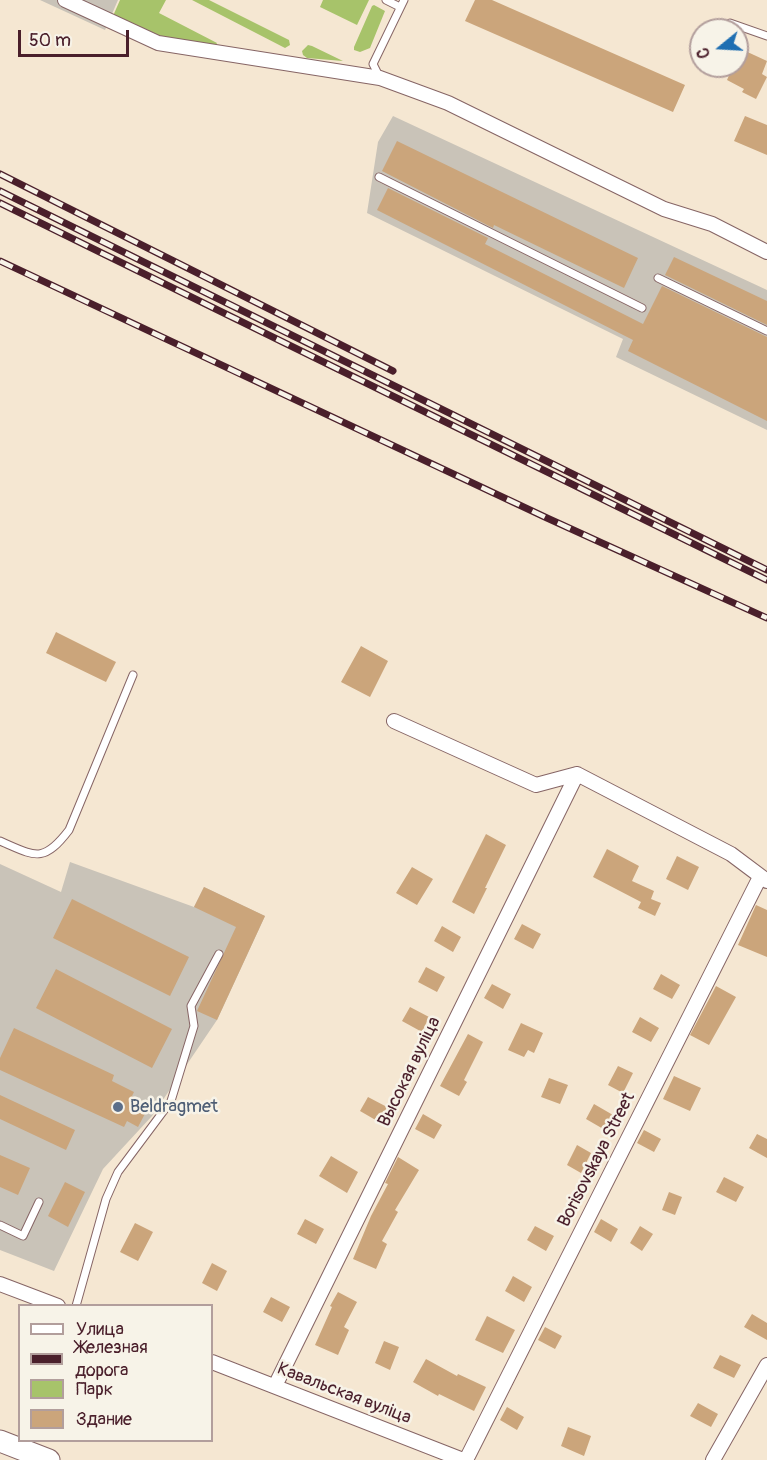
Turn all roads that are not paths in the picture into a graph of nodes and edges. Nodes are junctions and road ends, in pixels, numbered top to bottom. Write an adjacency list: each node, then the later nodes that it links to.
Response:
1 (386, 0): 3 (lane)
2 (74, 2): 6 (street)
3 (402, 4): 6 (lane)
4 (749, 30): 5 (lane)
5 (767, 36)
6 (380, 78): 8 (street)
7 (379, 177): 10 (lane)
8 (767, 252)
9 (658, 278): 11 (lane)
10 (642, 308)
11 (767, 331)
12 (133, 675): 15 (lane)
13 (394, 721): 14 (street)
14 (577, 774): 16 (street); 25 (street, Высокая вуліца)
15 (0, 841)
16 (763, 879): 28 (street, Borisovskaya Street)
17 (219, 954): 22 (lane)
18 (39, 1202): 19 (lane)
19 (0, 1225)
20 (0, 1284): 21 (street)
21 (55, 1304)
22 (76, 1304)
23 (213, 1362): 25 (street, Кавальская вуліца)
24 (767, 1365): 29 (street)
25 (275, 1386): 28 (street, Кавальская вуліца)
26 (0, 1441): 27 (main road)
27 (49, 1460)
28 (465, 1460)
29 (713, 1460)

